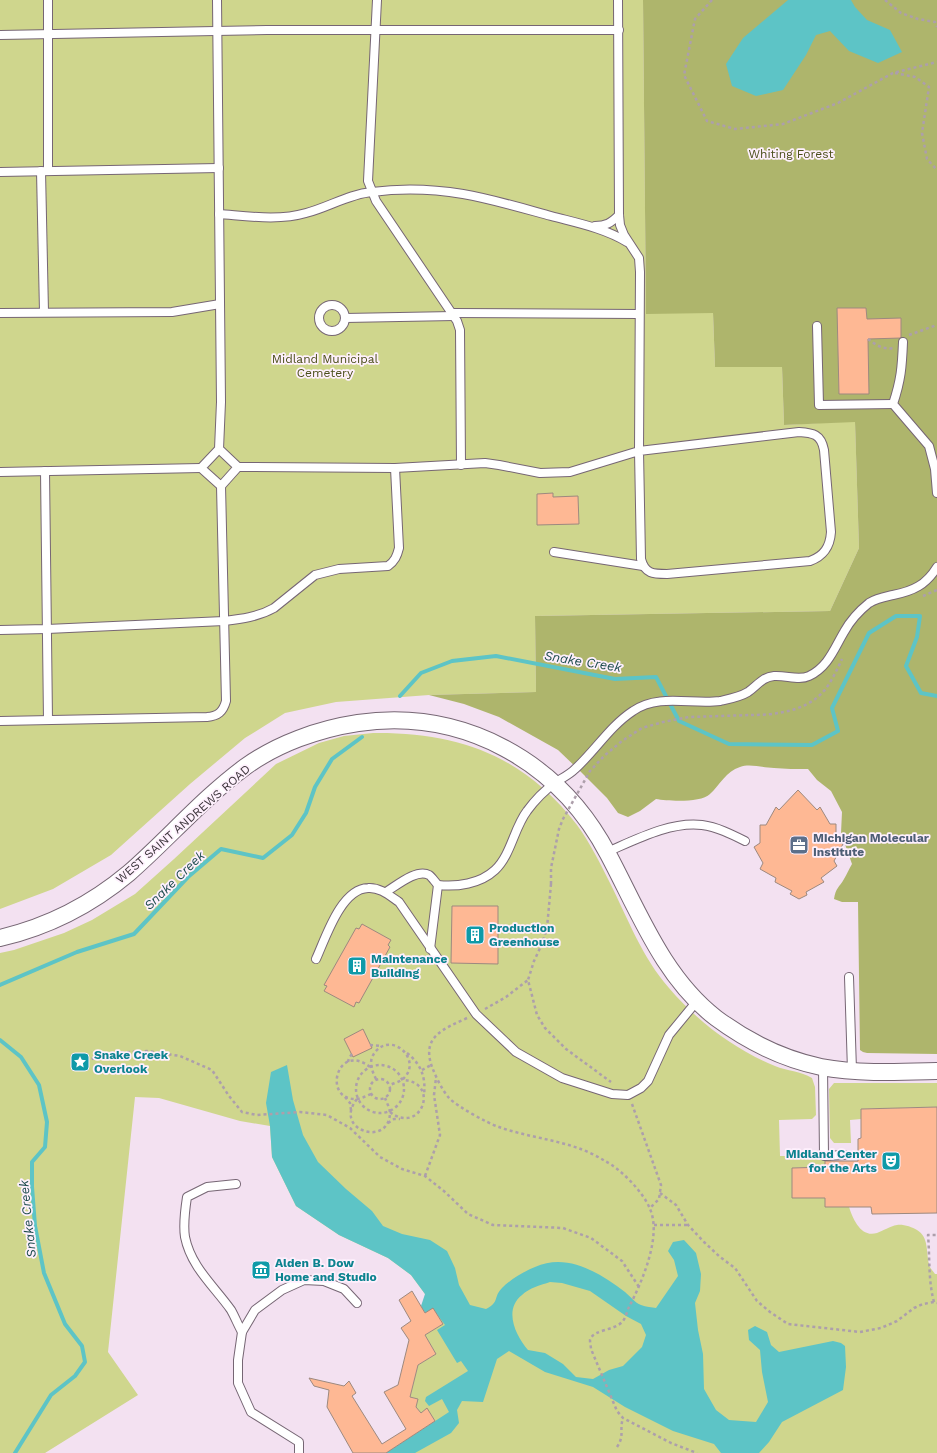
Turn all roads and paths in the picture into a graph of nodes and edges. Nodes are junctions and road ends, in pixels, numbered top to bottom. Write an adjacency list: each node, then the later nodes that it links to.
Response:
1 (48, 0): 12 (lane)
2 (217, 0): 10 (lane)
3 (377, 0): 8 (lane)
4 (618, 0): 9 (lane)
5 (712, 0): 14 (path)
6 (885, 0): 7 (path)
7 (937, 27)
8 (374, 29): 9 (lane); 10 (lane); 19 (lane)
9 (619, 30): 21 (lane)
10 (217, 31): 12 (lane); 15 (lane)
11 (0, 34): 12 (lane)
12 (48, 34): 17 (lane)
13 (937, 62): 14 (path)
14 (893, 73): 16 (path)
15 (219, 168): 17 (lane); 20 (lane)
16 (937, 170)
17 (44, 171): 18 (lane); 25 (lane)
18 (0, 172)
19 (372, 192): 20 (lane); 22 (lane); 28 (lane)
20 (219, 214): 24 (lane)
21 (619, 215): 22 (lane); 23 (lane)
22 (590, 226): 23 (lane)
23 (630, 244): 27 (lane)
24 (220, 304): 25 (lane); 33 (lane)
25 (44, 312): 26 (lane)
26 (0, 313)
27 (639, 314): 28 (lane); 34 (lane)
28 (453, 315): 29 (lane); 35 (lane)
29 (345, 318)
30 (817, 326): 32 (lane)
31 (902, 342): 32 (lane)
32 (893, 404): 42 (lane)
33 (219, 449): 36 (lane); 37 (lane)
34 (639, 451): 35 (lane); 44 (lane); 44 (lane)
35 (461, 465): 38 (lane)
36 (238, 467): 38 (lane); 41 (lane)
37 (201, 468): 39 (lane); 41 (lane)
38 (395, 468): 46 (lane)
39 (45, 471): 40 (lane); 47 (lane)
40 (0, 472)
41 (221, 486): 46 (lane)
42 (937, 493)
43 (554, 552): 44 (lane)
44 (643, 566)
45 (937, 568): 52 (lane)
46 (224, 621): 47 (lane); 50 (lane)
47 (47, 629): 48 (lane); 50 (lane)
48 (0, 630)
49 (751, 715): 61 (path, bridge)
50 (48, 720): 51 (lane)
51 (0, 721)
52 (555, 783): 54 (street, WEST SAINT ANDREWS ROAD); 55 (lane); 57 (street, WEST SAINT ANDREWS ROAD)
53 (745, 841): 54 (lane)
54 (607, 852): 62 (street, WEST SAINT ANDREWS ROAD)
55 (438, 885): 56 (lane); 58 (lane)
56 (386, 892): 58 (lane); 59 (lane)
57 (0, 938)
58 (430, 948): 63 (lane)
59 (316, 959)
60 (849, 977): 74 (lane)
61 (528, 980): 63 (path); 82 (path)
62 (697, 1001): 72 (street, WEST SAINT ANDREWS ROAD); 82 (lane)
63 (476, 1014): 70 (path); 82 (lane)
64 (370, 1045): 65 (path)
65 (382, 1047): 66 (path); 71 (path)
66 (405, 1052): 73 (path); 78 (path)
67 (352, 1054): 69 (path)
68 (80, 1062): 91 (path)
69 (348, 1062): 71 (path); 81 (path)
70 (431, 1065): 73 (path); 76 (path)
71 (371, 1067): 77 (path); 78 (path); 85 (path)
72 (823, 1067): 74 (street, WEST SAINT ANDREWS ROAD); 90 (lane)
73 (422, 1070): 83 (path)
74 (852, 1070): 75 (street, WEST SAINT ANDREWS ROAD)
75 (937, 1072)
76 (436, 1077): 91 (path); 94 (path)
77 (376, 1079): 79 (path); 80 (path)
78 (402, 1080): 79 (path); 83 (path); 87 (path)
79 (390, 1085): 84 (path)
80 (371, 1094): 84 (path); 85 (path)
81 (344, 1095): 85 (path); 86 (path)
82 (628, 1095): 93 (path)
83 (424, 1096): 88 (path)
84 (385, 1098): 87 (path)
85 (358, 1099): 86 (path); 87 (path)
86 (351, 1110): 89 (path)
87 (390, 1112): 88 (path); 89 (path)
88 (402, 1118): 89 (path)
89 (387, 1123)
90 (844, 1155)
91 (425, 1176): 98 (path)
92 (236, 1184): 101 (lane)
93 (660, 1193): 94 (path); 96 (path)
94 (650, 1208): 95 (path)
95 (654, 1225): 96 (path); 98 (path)
96 (688, 1225): 99 (path)
97 (937, 1235): 99 (path)
98 (639, 1287): 102 (path)
99 (936, 1302)
100 (357, 1303): 101 (lane)
101 (242, 1332): 104 (lane)
102 (623, 1418): 103 (path); 105 (path)
103 (617, 1447)
104 (299, 1453)
105 (697, 1453)

